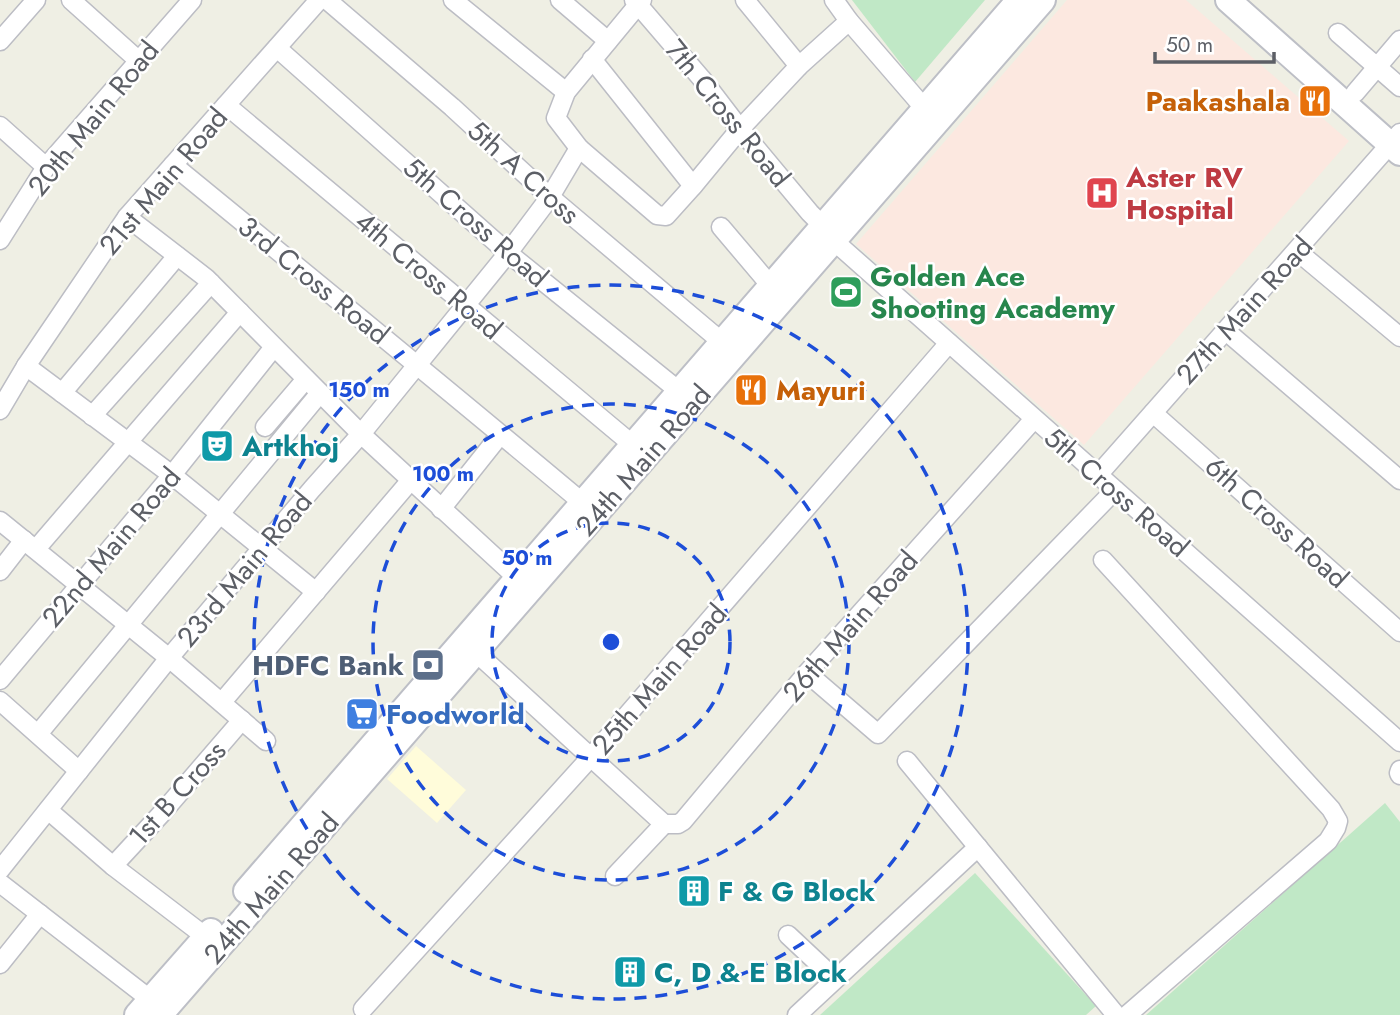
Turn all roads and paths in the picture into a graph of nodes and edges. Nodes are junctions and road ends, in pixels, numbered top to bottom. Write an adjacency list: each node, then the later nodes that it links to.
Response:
1 (36, 0): 18 (street)
2 (71, 0): 22 (street)
3 (192, 0): 22 (street, 20th Main Road)
4 (319, 0): 20 (street, 21st Main Road)
5 (327, 0): 37 (street, 5th A Cross)
6 (453, 0): 26 (street)
7 (560, 0): 19 (street)
8 (745, 0): 23 (street)
9 (834, 0): 15 (street)
10 (1019, 0): 29 (main road, 24th Main Road)
11 (1043, 0): 40 (main road, 24th Main Road)
12 (1228, 0): 32 (main road)
13 (638, 1): 19 (street); 31 (street, 7th Cross Road)
14 (1255, 1): 27 (main road)
15 (849, 21): 23 (street); 29 (street)
16 (1338, 33): 24 (street)
17 (1400, 40): 24 (street)
18 (0, 41)
19 (608, 41): 21 (street)
20 (277, 48): 28 (street, 21st Main Road); 43 (street, 5th Cross Road)
21 (592, 59): 26 (street); 36 (street)
22 (139, 61): 35 (street, 20th Main Road)
23 (799, 66): 31 (street)
24 (1378, 67): 25 (street); 27 (street)
25 (1400, 87)
26 (566, 92): 33 (street)
27 (1355, 93): 32 (main road)
28 (226, 106): 34 (street, 21st Main Road); 47 (street, 4th Cross Road)
29 (925, 109): 40 (main road, 24th Main Road)
30 (0, 126): 35 (street)
31 (740, 129): 36 (street); 40 (street, 7th Cross Road)
32 (1398, 141): 42 (street, 27th Main Road)
33 (579, 148): 36 (street); 37 (street, 23rd Main Road)
34 (173, 165): 38 (street, 21st Main Road); 54 (street, 3rd Cross Road)
35 (46, 167): 41 (street, 20th Main Road)
36 (693, 187)
37 (550, 197): 43 (street, 23rd Main Road); 51 (street, 5th A Cross)
38 (127, 217): 44 (street); 55 (street, 21st Main Road)
39 (721, 227): 46 (street)
40 (828, 234): 46 (main road, 24th Main Road); 52 (street, 5th Cross Road); 82 (main road, 24th Main Road)
41 (0, 240)
42 (1297, 251): 49 (street, 27th Main Road); 50 (street)
43 (508, 253): 47 (street, 23rd Main Road); 57 (street, 5th Cross Road)
44 (177, 256): 45 (street); 58 (street)
45 (211, 283): 48 (street); 62 (street)
46 (771, 286): 51 (main road, 24th Main Road)
47 (466, 306): 54 (street, 23rd Main Road); 68 (street, 4th Cross Road)
48 (240, 312): 53 (street); 67 (street)
49 (1226, 331): 61 (street, 27th Main Road); 72 (street)
50 (1400, 337)
51 (722, 342): 57 (main road, 24th Main Road)
52 (949, 343): 63 (street, 5th Cross Road); 97 (street, 25th Main Road)
53 (274, 347): 56 (street); 69 (street, 22nd Main Road)
54 (418, 364): 65 (street, 23rd Main Road); 66 (street, 3rd Cross Road)
55 (26, 366): 58 (street); 60 (street, 21st Main Road)
56 (306, 379): 59 (street); 64 (street)
57 (679, 391): 68 (main road, 24th Main Road)
58 (62, 393): 62 (street)
59 (320, 393): 65 (street); 76 (street)
60 (0, 410)
61 (1153, 413): 70 (street, 27th Main Road); 86 (street, 6th Cross Road)
62 (93, 416): 67 (street)
63 (1034, 419): 70 (street, 5th Cross Road); 89 (street, 26th Main Road)
64 (265, 427)
65 (361, 434): 71 (street); 79 (street, 23rd Main Road)
66 (500, 435): 74 (street, 3rd Cross Road); 75 (street)
67 (128, 442): 69 (street); 78 (street)
68 (633, 445): 74 (main road, 24th Main Road)
69 (172, 475): 76 (street); 83 (street, 22nd Main Road)
70 (1098, 475): 73 (street, 5th Cross Road)
71 (411, 480): 75 (street); 84 (street)
72 (1400, 480)
73 (1115, 490): 89 (street); 96 (street, 5th Cross Road)
74 (583, 503): 82 (main road, 24th Main Road)
75 (441, 509): 82 (street)
76 (221, 513): 79 (street); 85 (street)
77 (0, 521): 78 (street)
78 (30, 544): 81 (street); 83 (street)
79 (263, 547): 84 (street); 88 (street, 23rd Main Road)
80 (1103, 560): 118 (street)
81 (0, 571)
82 (524, 584): 87 (main road, 24th Main Road)
83 (79, 586): 85 (street); 90 (street, 22nd Main Road)
84 (317, 592): 92 (street)
85 (129, 625): 88 (street); 94 (street)
86 (1400, 632)
87 (470, 646): 97 (street); 111 (main road, 24th Main Road); 115 (main road, 24th Main Road)
88 (169, 658): 92 (street); 100 (street, 23rd Main Road)
89 (807, 673): 103 (street, 26th Main Road)
90 (0, 680)
91 (0, 701): 94 (street)
92 (222, 702): 93 (street)
93 (242, 720): 95 (street); 105 (street, 1st B Cross)
94 (38, 734): 100 (street)
95 (266, 741)
96 (1400, 742)
97 (590, 758): 103 (street); 114 (street, 25th Main Road)
98 (907, 761): 104 (street)
99 (1400, 769): 101 (street)
100 (79, 771): 102 (street, 23rd Main Road)
101 (1400, 775)
102 (48, 810): 105 (street); 106 (street, 23rd Main Road)
103 (664, 824): 107 (street, 26th Main Road)
104 (978, 847): 113 (street); 117 (street)
105 (113, 866): 111 (street)
106 (0, 870)
107 (615, 876)
108 (0, 883): 109 (street)
109 (40, 914): 112 (street); 115 (street)
110 (788, 935): 113 (street)
111 (206, 937): 115 (main road, 24th Main Road)
112 (0, 964)
113 (835, 979): 116 (street)
114 (363, 1009)
115 (159, 1010)
116 (797, 1015)
117 (1116, 1015)
118 (1128, 1015)

